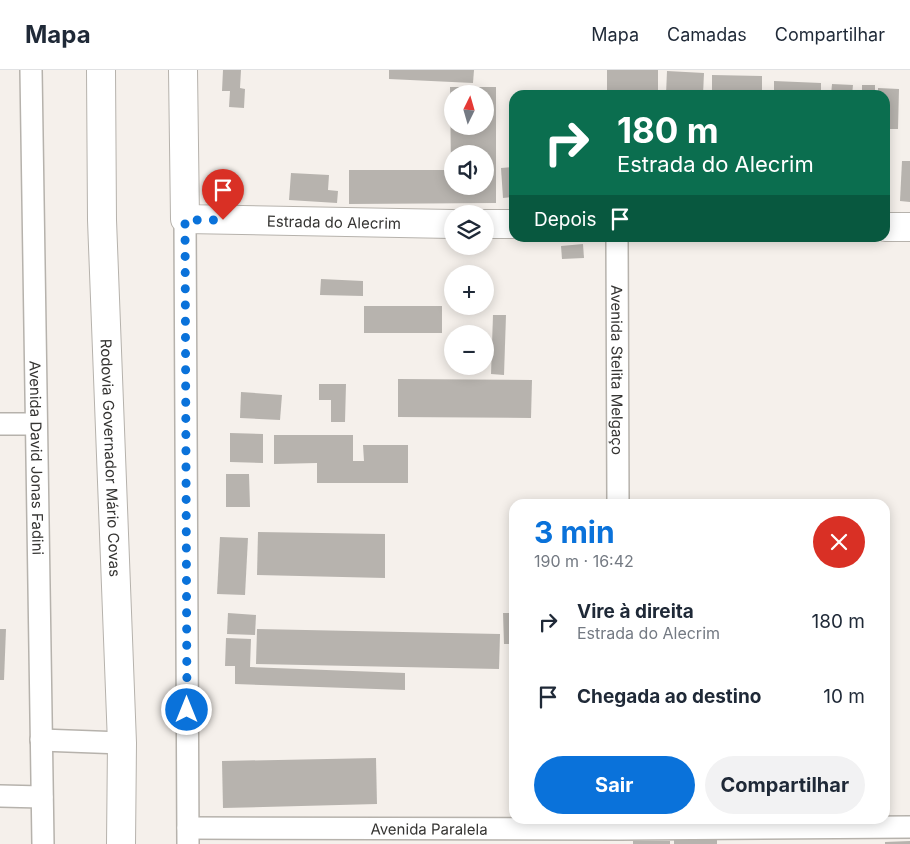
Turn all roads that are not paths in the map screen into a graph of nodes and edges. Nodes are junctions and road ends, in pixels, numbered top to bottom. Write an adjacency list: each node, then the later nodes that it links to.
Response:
1 (31, 70): 12 (street, Avenida David Jonas Fadini)
2 (101, 70): 15 (main road, Rodovia Governador Mário Covas)
3 (183, 70): 4 (main road)
4 (185, 220): 5 (main road, Estrada do Alecrim); 20 (street)
5 (444, 224)
6 (494, 224): 7 (main road)
7 (509, 224)
8 (890, 227): 9 (main road)
9 (910, 227)
10 (617, 242): 13 (street, Avenida Stelita Melgaço)
11 (0, 424): 12 (street)
12 (36, 424): 14 (street, Avenida David Jonas Fadini)
13 (618, 499)
14 (41, 740): 15 (street); 17 (street, Avenida David Jonas Fadini)
15 (122, 743): 22 (main road, Rodovia Governador Mário Covas)
16 (0, 796): 17 (street)
17 (42, 798): 21 (street, Avenida David Jonas Fadini)
18 (910, 827): 19 (street, Avenida Paralela)
19 (619, 831): 20 (street, Avenida Paralela)
20 (188, 836)
21 (43, 844)
22 (121, 844)

